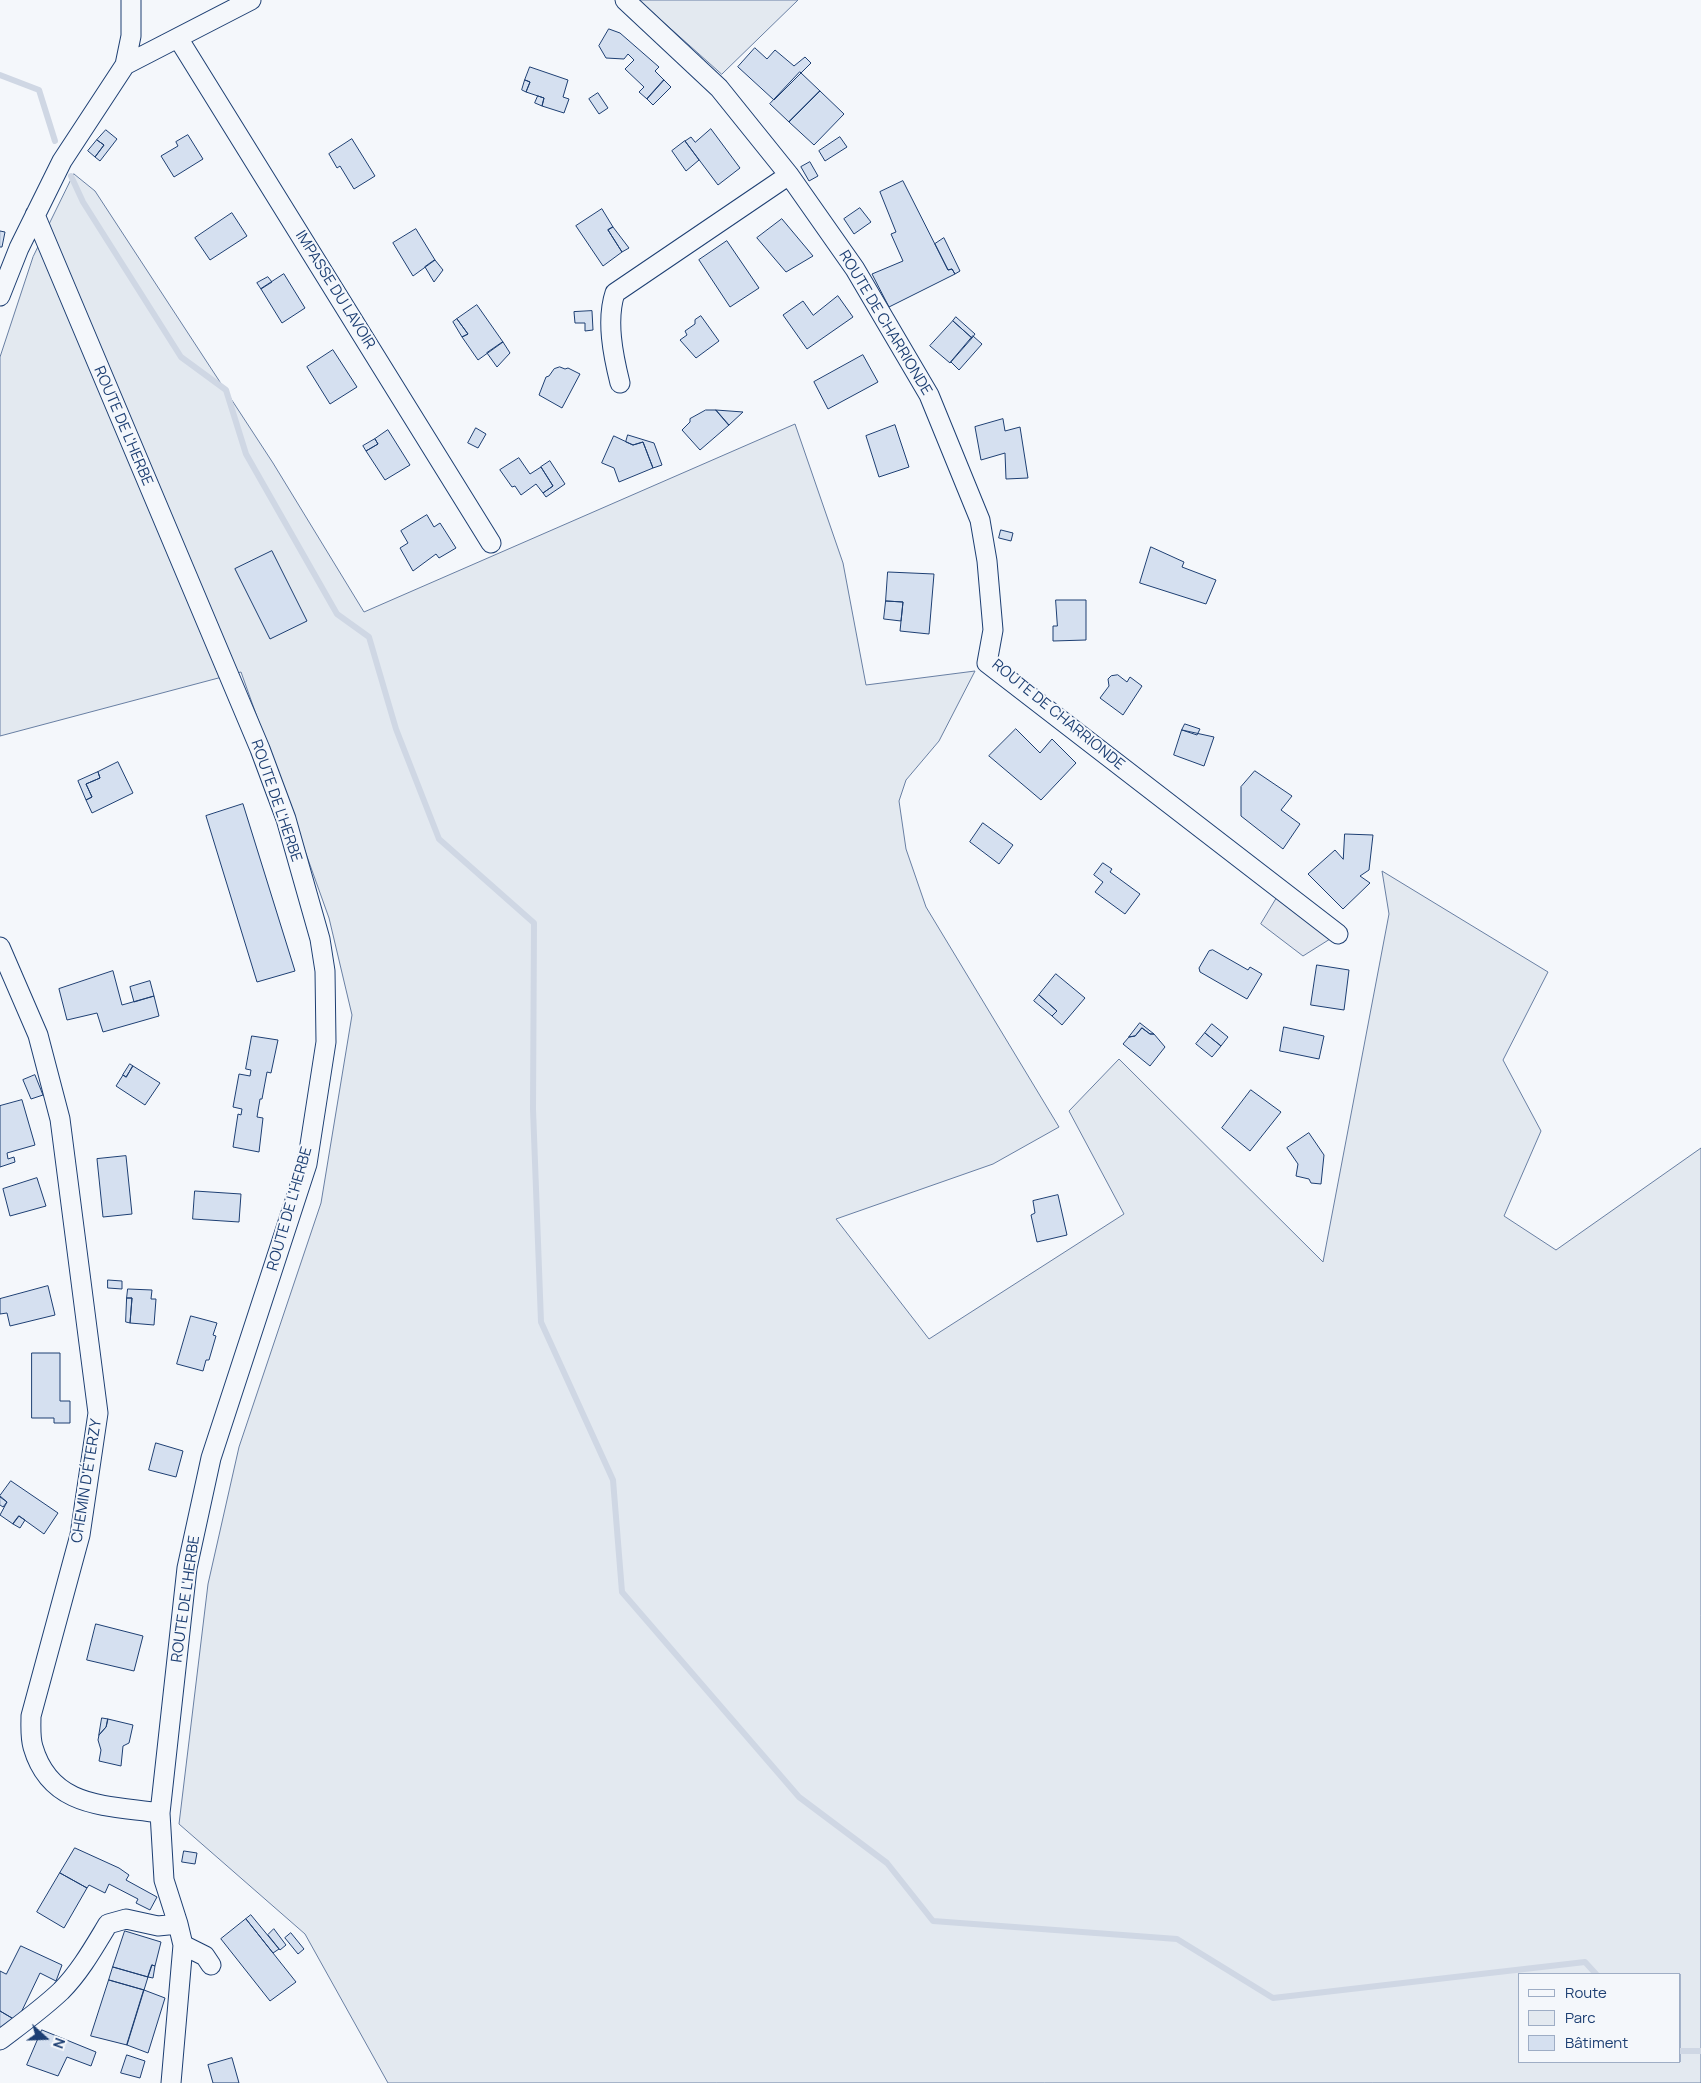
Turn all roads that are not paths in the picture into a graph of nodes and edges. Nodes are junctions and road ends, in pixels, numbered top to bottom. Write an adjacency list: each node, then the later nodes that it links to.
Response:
1 (131, 0): 5 (street)
2 (251, 0): 4 (street)
3 (625, 0): 6 (street, ROUTE DE CHARRIONDE)
4 (178, 38): 5 (street); 10 (street, IMPASSE DU LAVOIR)
5 (125, 65): 7 (street)
6 (789, 176): 9 (street); 11 (street, ROUTE DE CHARRIONDE)
7 (35, 215): 8 (street); 13 (street, ROUTE DE L'HERBE)
8 (0, 296)
9 (620, 383)
10 (491, 543)
11 (1338, 934)
12 (0, 947): 13 (street, CHEMIN D'ÉTERZY)
13 (160, 1814): 14 (street, ROUTE DE L'HERBE)
14 (178, 1924): 15 (street, ROUTE DE L'HERBE); 17 (street)
15 (183, 1945): 16 (street); 18 (street, ROUTE DE L'HERBE)
16 (211, 1965)
17 (0, 2040)
18 (171, 2083)

